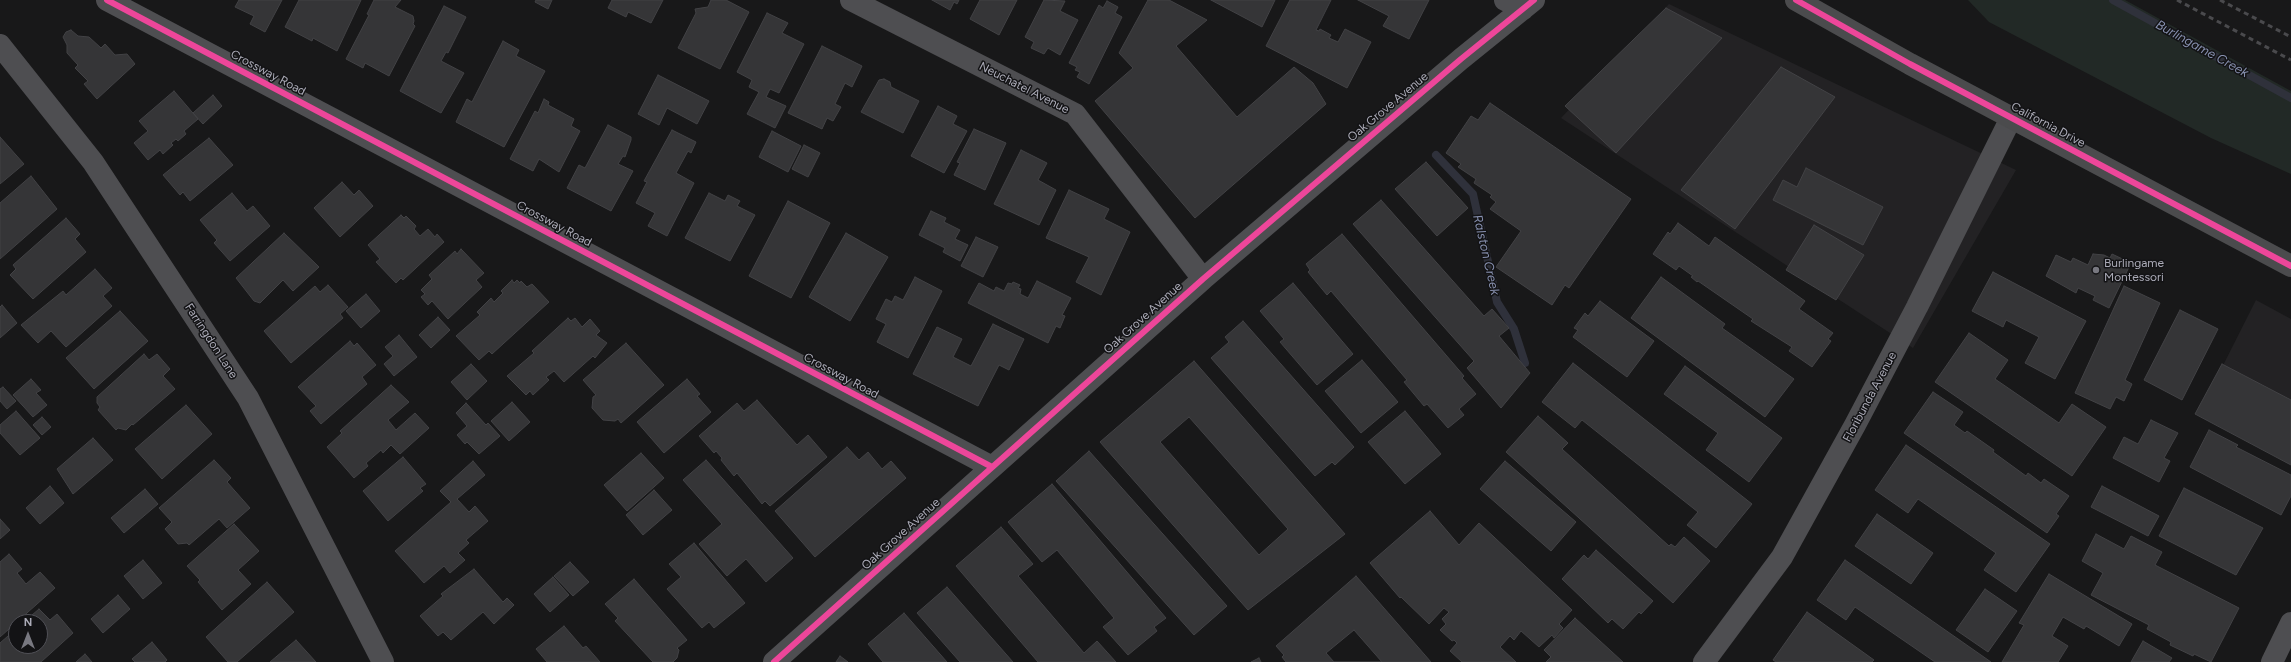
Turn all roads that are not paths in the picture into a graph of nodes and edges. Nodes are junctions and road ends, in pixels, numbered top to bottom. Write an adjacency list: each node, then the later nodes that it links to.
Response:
1 (107, 0): 9 (street, Crossway Road)
2 (851, 0): 8 (street, Neuchatel Avenue)
3 (1796, 0): 6 (main road, California Drive)
4 (1521, 3): 8 (street, Oak Grove Avenue)
5 (0, 45): 11 (street, Farringdon Lane)
6 (2011, 118): 7 (main road, California Drive); 13 (street, Floribunda Avenue)
7 (2291, 266)
8 (1203, 279): 9 (street, Oak Grove Avenue)
9 (992, 467): 12 (street, Oak Grove Avenue)
10 (2291, 624): 14 (street)
11 (383, 662)
12 (774, 662)
13 (1704, 662)
14 (2272, 662)

